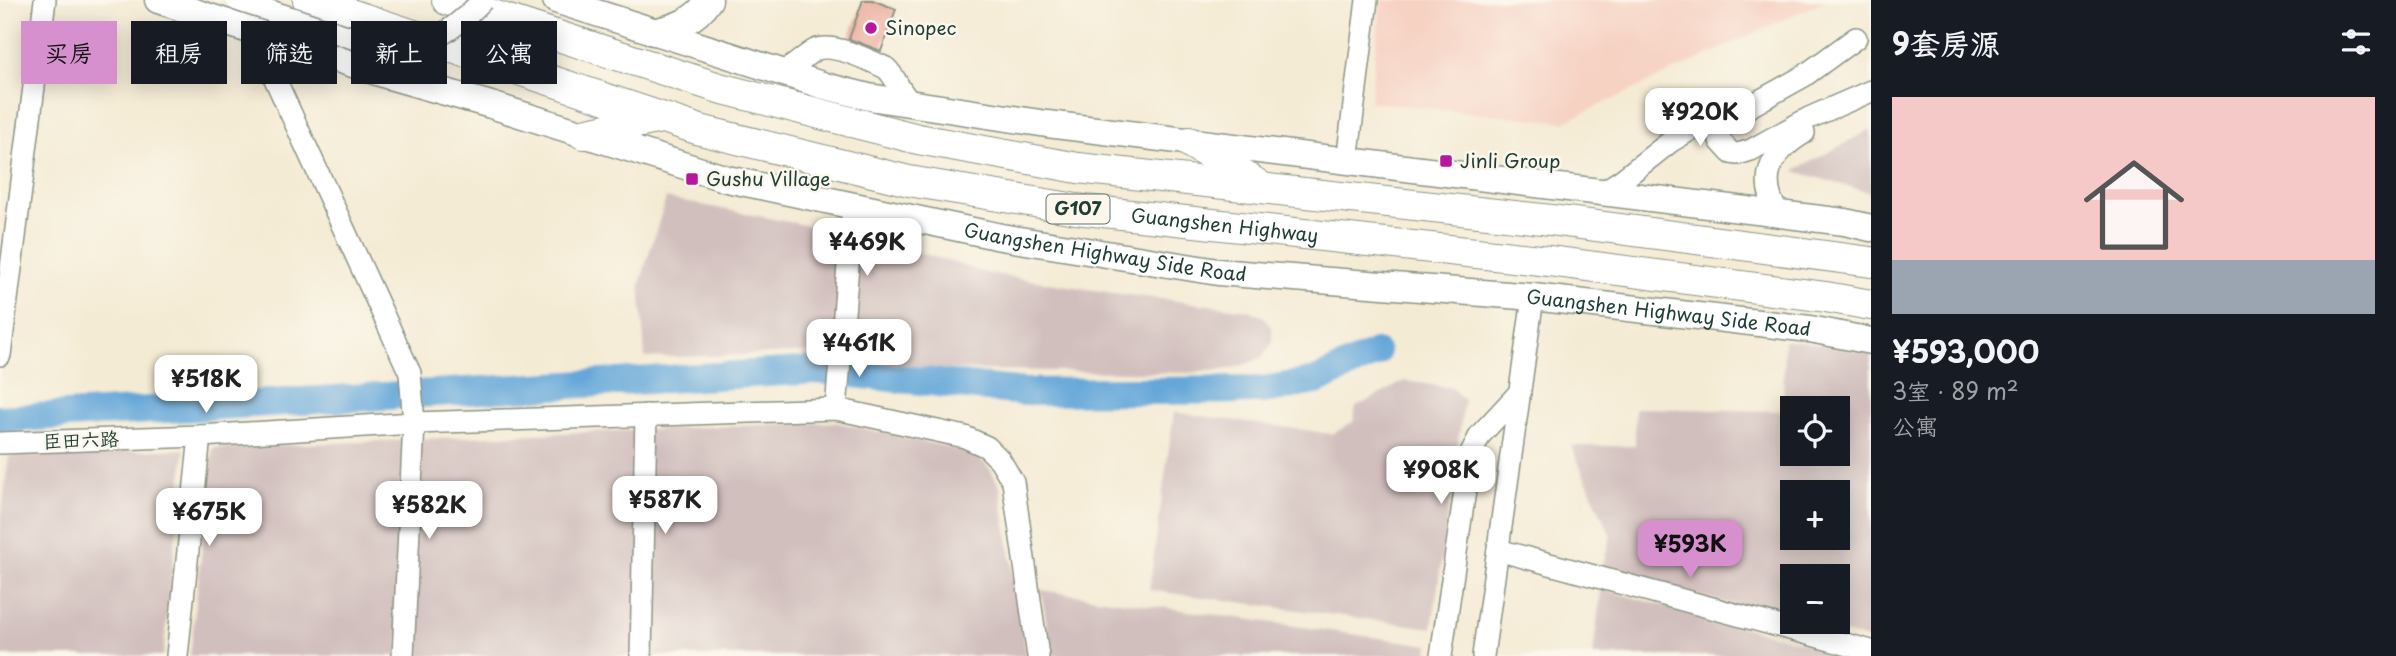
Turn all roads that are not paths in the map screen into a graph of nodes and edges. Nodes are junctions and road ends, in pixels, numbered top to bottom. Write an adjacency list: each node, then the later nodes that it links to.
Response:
1 (45, 0): 31 (street)
2 (159, 0): 10 (main road, Guangshen Highway Side Road)
3 (237, 0): 6 (street, bridge)
4 (308, 0): 18 (highway, Guangshen Highway / G107)
5 (447, 0): 22 (highway, G107)
6 (483, 0)
7 (556, 0): 11 (main road)
8 (709, 0): 11 (main road)
9 (1367, 0): 21 (street)
10 (241, 27)
11 (653, 32): 14 (main road)
12 (1864, 34): 16 (street); 23 (street)
13 (337, 59): 19 (main road, Guangshen Highway Side Road)
14 (782, 72): 17 (main road); 17 (street)
15 (277, 84): 35 (street)
16 (1871, 92): 25 (street)
17 (913, 104): 20 (main road)
18 (663, 118): 19 (highway); 29 (highway, Guangshen Highway / G107)
19 (583, 134): 24 (main road, Guangshen Highway Side Road)
20 (1189, 142): 21 (main road); 22 (highway)
21 (1347, 161): 23 (main road)
22 (1263, 188): 27 (highway, G107)
23 (1601, 193): 25 (main road)
24 (853, 206): 28 (main road, Guangshen Highway Side Road); 33 (street)
25 (1778, 214): 26 (main road)
26 (1871, 228)
27 (1871, 262)
28 (1533, 297): 30 (main road, Guangshen Highway Side Road); 32 (street)
29 (1871, 305)
30 (1871, 341)
31 (0, 355)
32 (1520, 392): 38 (street); 44 (street)
33 (836, 409): 34 (street, 臣田六路); 43 (street, 臣田六路)
34 (646, 415): 35 (street, 臣田六路); 42 (street)
35 (414, 423): 36 (street, 臣田六路); 41 (street)
36 (200, 436): 37 (street, 臣田六路); 40 (street)
37 (0, 443)
38 (1498, 550): 39 (street); 45 (street)
39 (1871, 651)
40 (177, 656)
41 (403, 656)
42 (641, 656)
43 (1038, 656)
44 (1441, 656)
45 (1483, 656)

